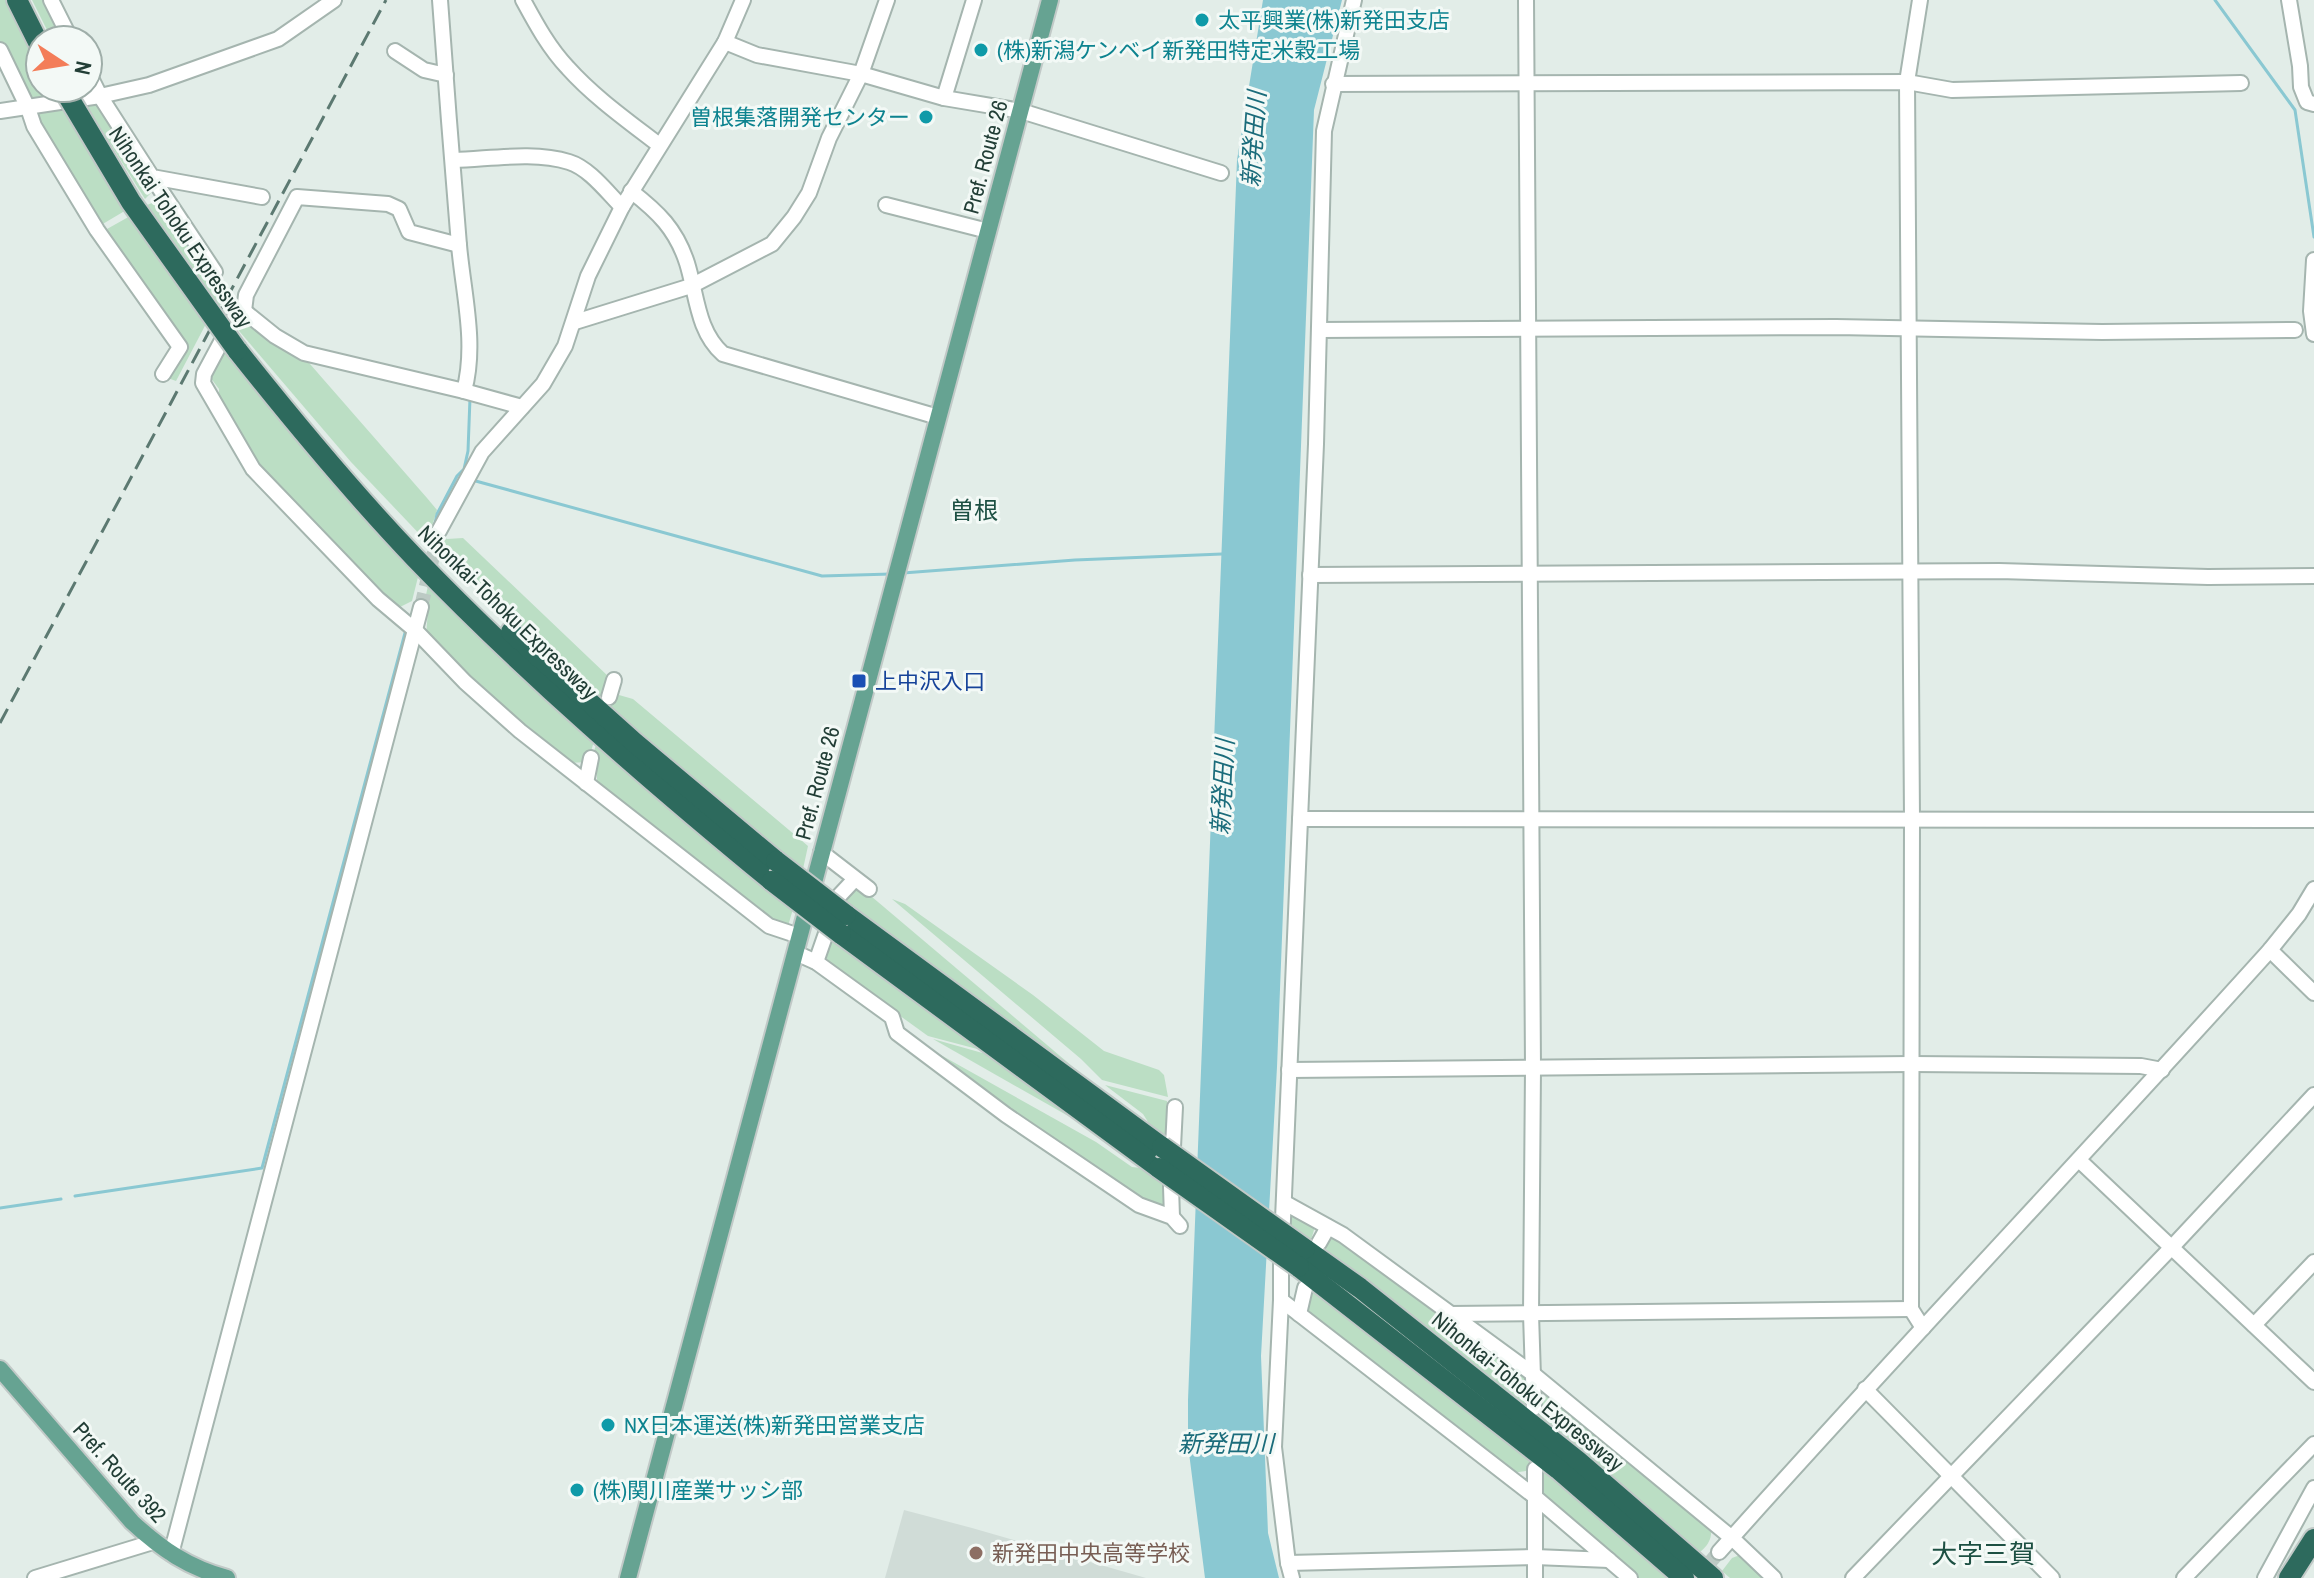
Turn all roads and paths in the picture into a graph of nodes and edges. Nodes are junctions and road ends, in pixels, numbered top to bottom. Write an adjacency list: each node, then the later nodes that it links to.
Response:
1 (17, 0): 15 (highway)
2 (27, 0): 16 (highway)
3 (51, 0): 17 (street)
4 (334, 0): 27 (street)
5 (440, 0): 22 (street)
6 (523, 0): 37 (street)
7 (743, 0): 18 (street)
8 (887, 0): 21 (street)
9 (974, 0): 28 (street)
10 (1050, 0): 36 (main road, Pref. Route 26)
11 (1354, 0): 26 (street)
12 (1526, 0): 23 (street)
13 (1920, 0): 24 (street)
14 (2289, 0): 33 (street)
15 (29, 24)
16 (39, 24)
17 (63, 24)
18 (725, 42): 21 (street); 37 (street)
19 (0, 50): 34 (street)
20 (395, 51): 22 (street)
21 (861, 74): 28 (street); 49 (street)
22 (446, 75): 38 (street)
23 (1527, 82): 24 (street); 26 (street); 53 (street)
24 (1907, 82): 25 (street); 52 (street)
25 (2241, 83)
26 (1333, 84): 54 (street)
27 (104, 95)
28 (944, 98): 36 (street)
29 (104, 102): 40 (street)
30 (52, 104): 34 (street)
31 (73, 104): 57 (highway, Nihonkai Tohoku Expressway, bridge)
32 (82, 104): 57 (highway, Nihonkai Tohoku Expressway)
33 (2314, 104)
34 (28, 108): 35 (street); 58 (street)
35 (0, 111)
36 (1021, 111): 39 (street); 45 (main road, Pref. Route 26)
37 (659, 145): 41 (street)
38 (454, 160): 44 (street); 46 (street)
39 (1221, 173)
40 (152, 177): 42 (street); 48 (street)
41 (631, 191): 44 (street); 49 (street)
42 (262, 197)
43 (886, 205): 45 (street)
44 (622, 207): 51 (street)
45 (988, 231): 61 (main road, Pref. Route 26)
46 (459, 245): 50 (street); 59 (street)
47 (2314, 260): 56 (street)
48 (215, 272)
49 (691, 286): 51 (street); 61 (street)
50 (244, 311): 59 (street); 68 (street)
51 (575, 322): 60 (street)
52 (1908, 327): 53 (street); 55 (street); 63 (street)
53 (1528, 328): 54 (street); 64 (street)
54 (1319, 330): 65 (street)
55 (2295, 330)
56 (2314, 334)
57 (240, 348): 81 (highway, Nihonkai-Tohoku Expressway, bridge)
58 (163, 374)
59 (464, 391): 60 (street)
60 (522, 407): 62 (street)
61 (938, 417): 77 (main road, Pref. Route 26)
62 (439, 531)
63 (1910, 571): 64 (street); 66 (street); 75 (street)
64 (1530, 573): 65 (street); 74 (street)
65 (1310, 575): 73 (street)
66 (2314, 576)
67 (421, 607): 68 (street)
68 (416, 631): 72 (street); 121 (street)
69 (614, 680): 70 (street)
70 (609, 697)
71 (591, 758): 72 (street)
72 (586, 783): 82 (street)
73 (1300, 819): 74 (street); 88 (street)
74 (1530, 820): 75 (street); 87 (street)
75 (1912, 820): 76 (street); 86 (street)
76 (2314, 820)
77 (821, 852): 78 (street); 82 (main road, Pref. Route 26)
78 (854, 880): 79 (street); 84 (street)
79 (869, 889)
80 (2314, 889): 83 (street)
81 (844, 925): 96 (highway, bridge); 96 (highway, bridge)
82 (798, 945): 84 (street); 128 (main road, Pref. Route 26)
83 (2270, 950): 85 (street); 89 (street)
84 (816, 962): 91 (street)
85 (2314, 993)
86 (1912, 1064): 87 (street); 89 (street); 100 (street)
87 (1533, 1068): 88 (street); 103 (street)
88 (1289, 1070): 93 (street)
89 (2162, 1070): 92 (street)
90 (2314, 1095): 95 (street)
91 (1175, 1107)
92 (2080, 1161): 95 (street); 105 (street)
93 (1285, 1203): 94 (street); 99 (street)
94 (1328, 1227): 96 (street); 102 (street)
95 (2172, 1247): 104 (street); 113 (street)
96 (1308, 1253): 132 (highway, Nihonkai-Tohoku Expressway); 133 (highway, Nihonkai-Tohoku Expressway)
97 (2314, 1262): 104 (street)
98 (1305, 1288): 101 (street)
99 (1281, 1300): 101 (street); 124 (street)
100 (1911, 1309): 103 (street); 105 (street)
101 (1299, 1314): 115 (street)
102 (1450, 1314): 103 (street); 107 (street)
103 (1531, 1314): 107 (street)
104 (2254, 1325): 108 (street)
105 (1923, 1328): 109 (street)
106 (0, 1369): 118 (main road, Pref. Route 392)
107 (1533, 1374): 110 (street); 116 (street)
108 (2314, 1382)
109 (1865, 1389): 113 (street); 116 (street)
110 (1534, 1408)
111 (2314, 1444): 137 (street)
112 (1535, 1469): 115 (street)
113 (1951, 1476): 135 (street); 136 (street)
114 (2314, 1488): 138 (street)
115 (1534, 1496): 122 (street); 123 (street)
116 (1732, 1538): 119 (street); 134 (street)
117 (2314, 1539): 139 (highway)
118 (153, 1542): 121 (main road, Pref. Route 392); 126 (street)
119 (1719, 1552)
120 (2314, 1552): 140 (highway)
121 (171, 1554): 125 (main road, Pref. Route 392)
122 (1535, 1557): 123 (street); 124 (street); 130 (street)
123 (1609, 1560): 131 (street)
124 (1288, 1563): 129 (street)
125 (203, 1574): 127 (main road, Pref. Route 392)
126 (35, 1578)
127 (227, 1578)
128 (628, 1578)
129 (1292, 1578)
130 (1535, 1578)
131 (1630, 1578)
132 (1684, 1578)
133 (1713, 1578)
134 (1774, 1578)
135 (1853, 1578)
136 (2052, 1578)
137 (2184, 1578)
138 (2265, 1578)
139 (2289, 1578)
140 (2300, 1578)

